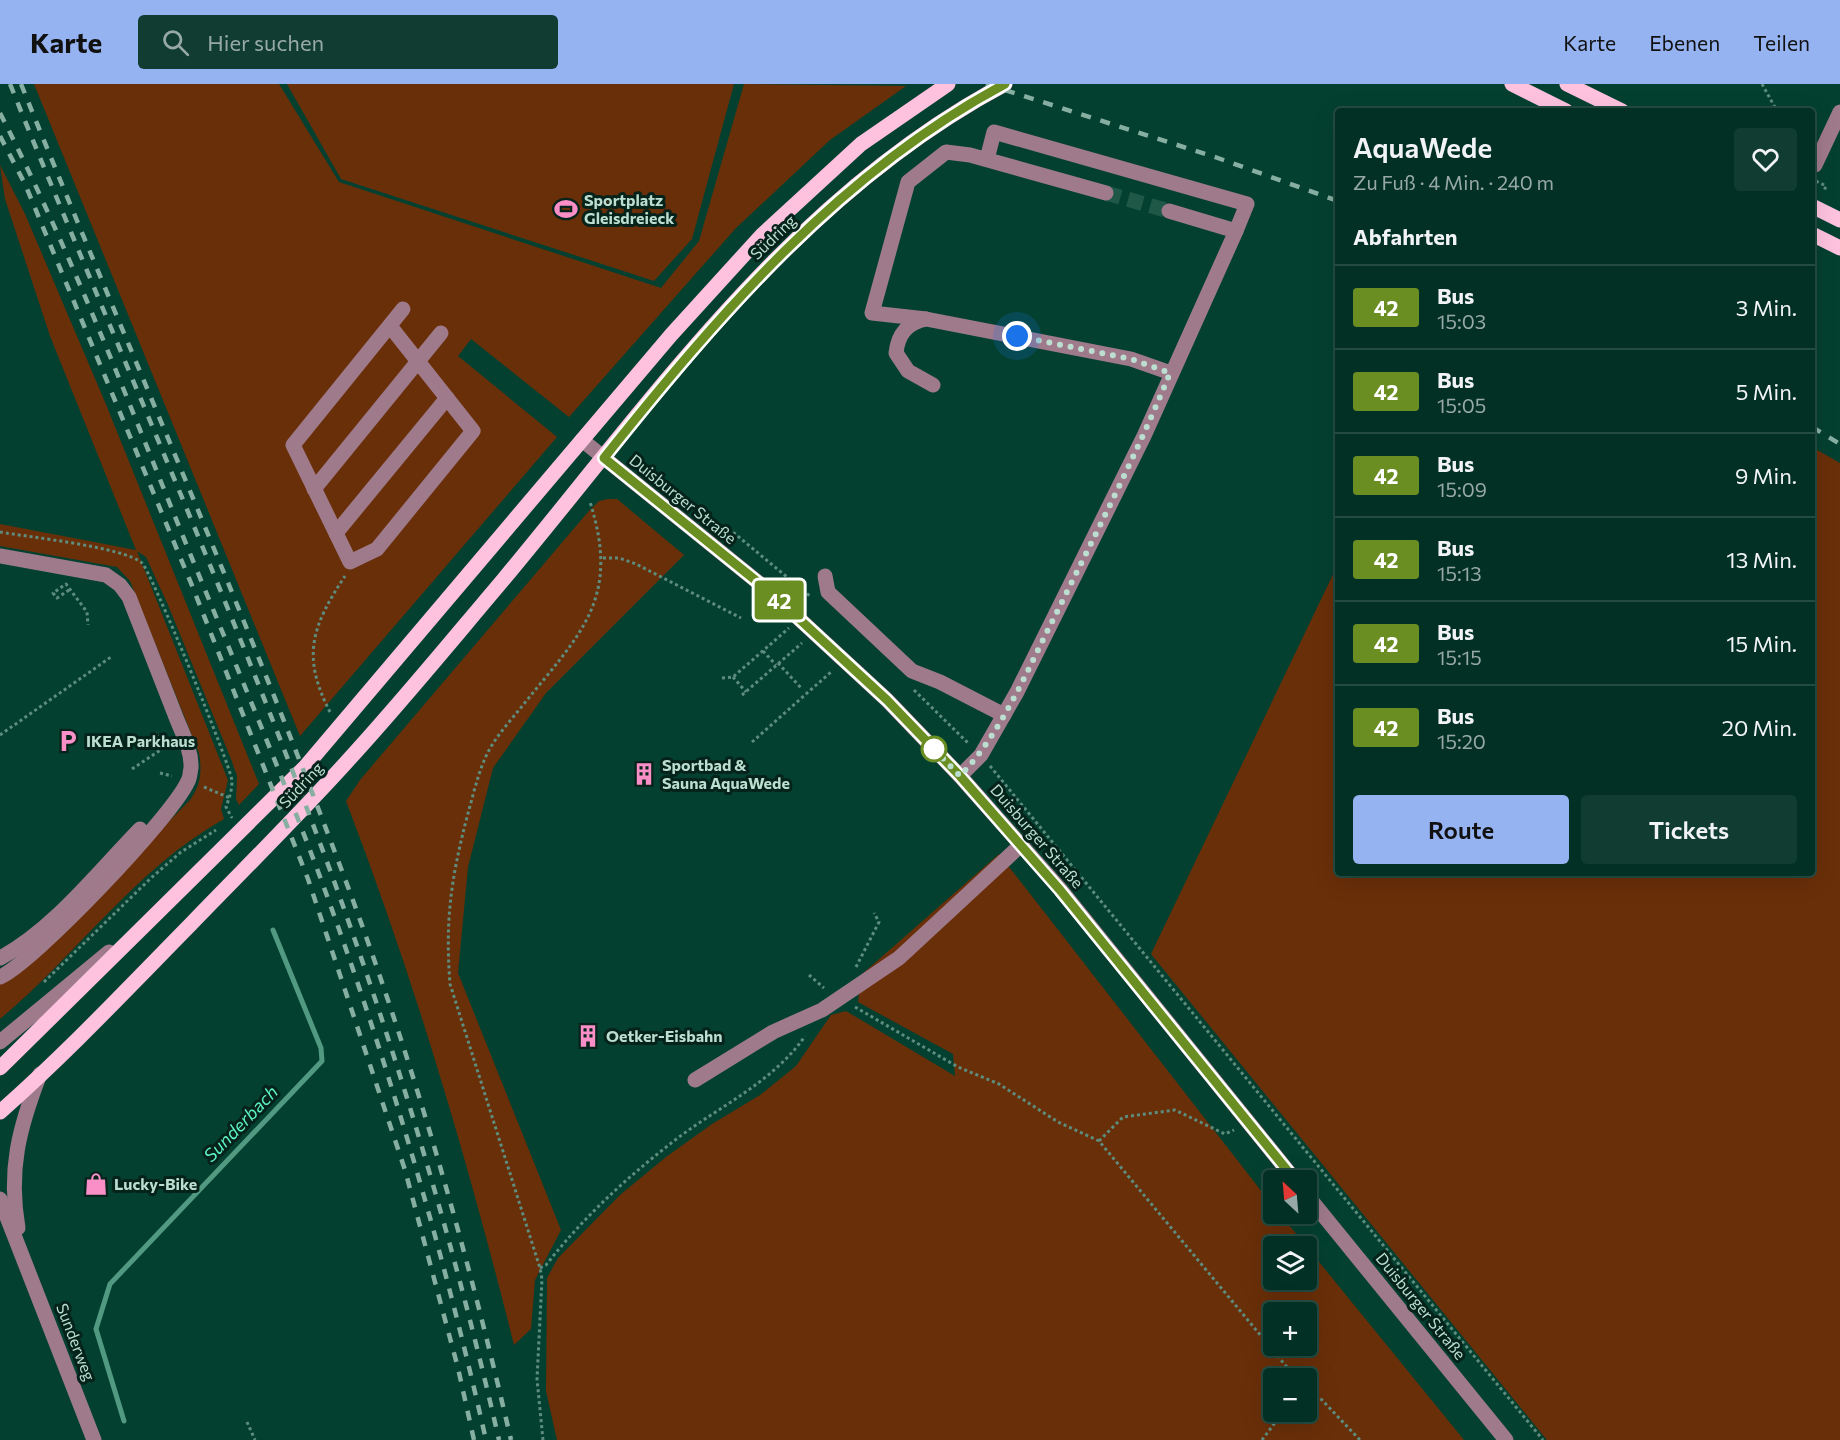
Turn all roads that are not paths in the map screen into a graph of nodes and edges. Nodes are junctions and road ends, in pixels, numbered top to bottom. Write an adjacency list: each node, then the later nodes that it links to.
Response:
1 (948, 84): 25 (main road, Südring)
2 (1005, 84): 26 (main road, Südring)
3 (1512, 84): 5 (main road)
4 (1567, 84): 6 (main road)
5 (1560, 108)
6 (1616, 108)
7 (1840, 112): 9 (street)
8 (987, 159): 10 (street); 14 (street); 18 (street)
9 (1815, 168)
10 (1106, 193)
11 (1815, 208): 13 (main road)
12 (1169, 211): 14 (street)
13 (1840, 220)
14 (1236, 231): 22 (street)
15 (1815, 236): 16 (main road)
16 (1840, 248)
17 (403, 309): 19 (street)
18 (926, 319): 22 (street); 23 (street)
19 (390, 326): 21 (street); 27 (street)
20 (441, 333): 21 (street)
21 (418, 361): 24 (street); 27 (street)
22 (1170, 373): 31 (street)
23 (933, 385)
24 (447, 398): 28 (street); 28 (street)
25 (582, 440): 26 (street); 35 (main road, Südring)
26 (604, 458): 32 (street, Duisburger Straße); 40 (main road, Südring)
27 (315, 489): 28 (street)
28 (336, 533)
29 (0, 556): 33 (street)
30 (825, 576): 31 (street)
31 (1004, 715): 32 (street)
32 (960, 776): 34 (street, Duisburger Straße)
33 (169, 808): 36 (street); 37 (street)
34 (1022, 844): 41 (street); 43 (street, Duisburger Straße)
35 (151, 918): 38 (street); 39 (main road, Südring)
36 (0, 958)
37 (0, 978)
38 (0, 1042)
39 (0, 1068)
40 (40, 1074): 42 (main road, Südring); 46 (street, Sunderweg)
41 (695, 1080)
42 (0, 1112)
43 (1287, 1170)
44 (0, 1199): 46 (street, Sunderweg)
45 (1317, 1208): 48 (street, Duisburger Straße)
46 (23, 1258): 47 (street, Sunderweg)
47 (94, 1440)
48 (1506, 1440)

